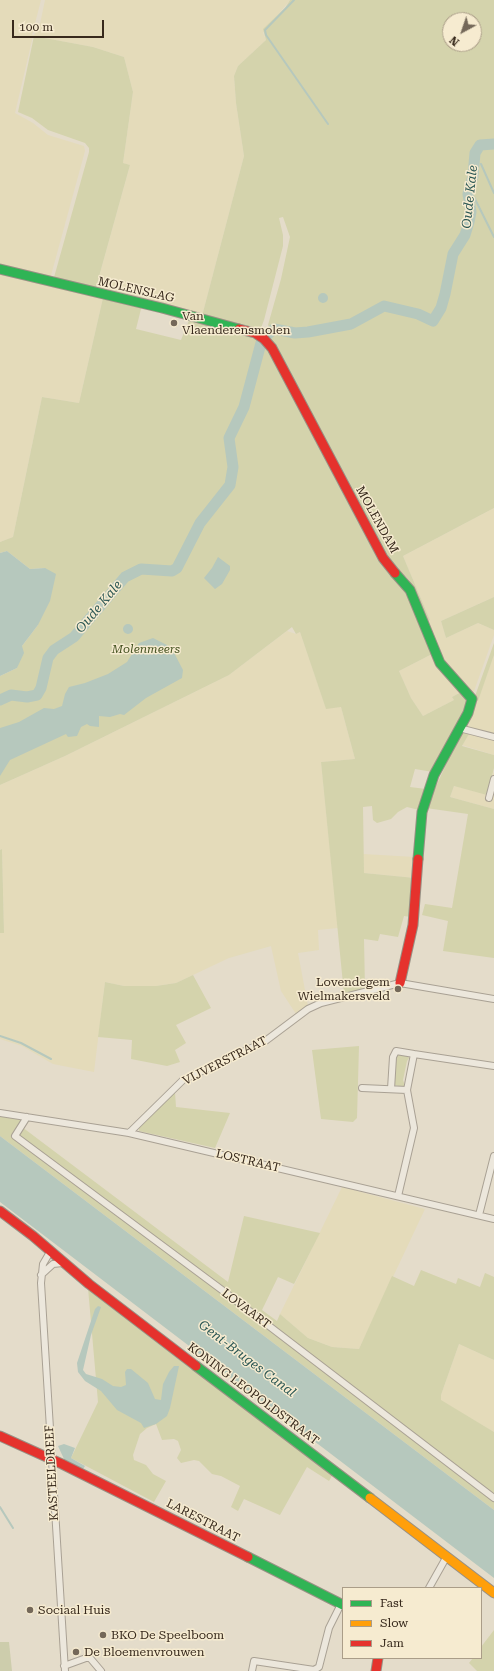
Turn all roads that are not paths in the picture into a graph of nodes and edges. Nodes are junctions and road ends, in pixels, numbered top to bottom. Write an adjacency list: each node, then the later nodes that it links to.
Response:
1 (0, 270): 2 (street, MOLENSLAG)
2 (264, 339): 3 (street, MOLENDAM)
3 (459, 728): 4 (street); 7 (street)
4 (494, 737)
5 (494, 779): 6 (street)
6 (489, 798)
7 (400, 983): 8 (street); 16 (street, VIJVERSTRAAT)
8 (494, 998)
9 (414, 1054): 10 (street); 12 (street); 13 (street)
10 (494, 1066)
11 (362, 1088): 12 (street)
12 (391, 1089): 13 (street)
13 (407, 1090): 18 (street)
14 (0, 1113): 15 (street, LOSTRAAT)
15 (27, 1117): 16 (street, LOSTRAAT); 27 (street, LOVAART)
16 (129, 1133): 18 (street, LOSTRAAT)
17 (494, 1156): 20 (street)
18 (398, 1196): 20 (street, LOSTRAAT)
19 (0, 1211): 22 (street, KONING LEOPOLDSTRAAT)
20 (479, 1215): 21 (street, LOSTRAAT)
21 (494, 1219)
22 (50, 1252): 23 (street, KONING LEOPOLDSTRAAT); 24 (street, KASTEELDREEF)
23 (63, 1263): 24 (street); 28 (street, KONING LEOPOLDSTRAAT)
24 (41, 1275): 26 (street, KASTEELDREEF)
25 (0, 1436): 26 (street, LARESTRAAT)
26 (52, 1459): 31 (street, LARESTRAAT); 33 (street, KASTEELDREEF)
27 (494, 1498)
28 (447, 1556): 29 (street); 30 (street, KONING LEOPOLDSTRAAT)
29 (430, 1587)
30 (494, 1593)
31 (342, 1604): 35 (street)
32 (378, 1659): 36 (street)
33 (64, 1669): 34 (street)
34 (101, 1671)
35 (252, 1671)
36 (376, 1671)

